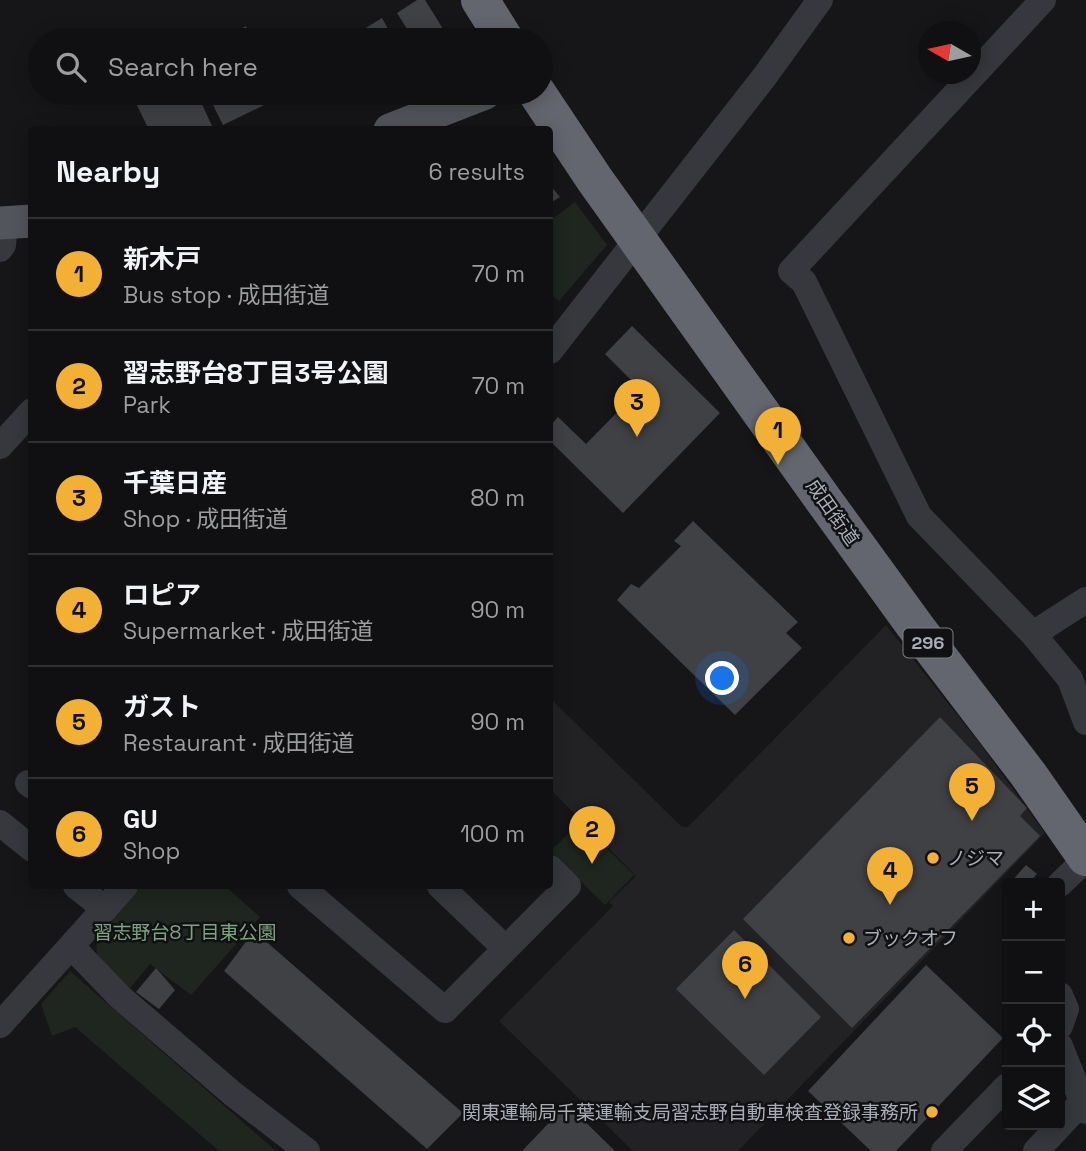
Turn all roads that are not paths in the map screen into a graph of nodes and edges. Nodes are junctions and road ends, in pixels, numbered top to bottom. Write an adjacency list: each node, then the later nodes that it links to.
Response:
1 (480, 0): 4 (highway)
2 (820, 0): 8 (street)
3 (1043, 0): 13 (street)
4 (498, 28)
5 (454, 105): 7 (main road)
6 (545, 105): 8 (highway, 成田街道 / 296)
7 (400, 126)
8 (638, 239): 9 (street); 17 (highway, 成田街道 / 296)
9 (553, 347)
10 (28, 415): 11 (street)
11 (0, 446)
12 (1086, 600): 13 (street)
13 (1032, 634): 14 (street)
14 (1086, 722)
15 (0, 823): 16 (street)
16 (28, 846)
17 (1086, 858): 19 (street)
18 (553, 871): 26 (street)
19 (1065, 879)
20 (80, 889): 24 (street)
21 (122, 889): 24 (street)
22 (304, 889): 26 (street)
23 (443, 889): 26 (street)
24 (105, 909): 25 (street)
25 (71, 946): 27 (street); 31 (street)
26 (505, 948)
27 (0, 1024)
28 (1065, 1059): 30 (street)
29 (1002, 1091): 32 (street)
30 (1084, 1107): 33 (street)
31 (307, 1151)
32 (944, 1151)
33 (1036, 1151)

